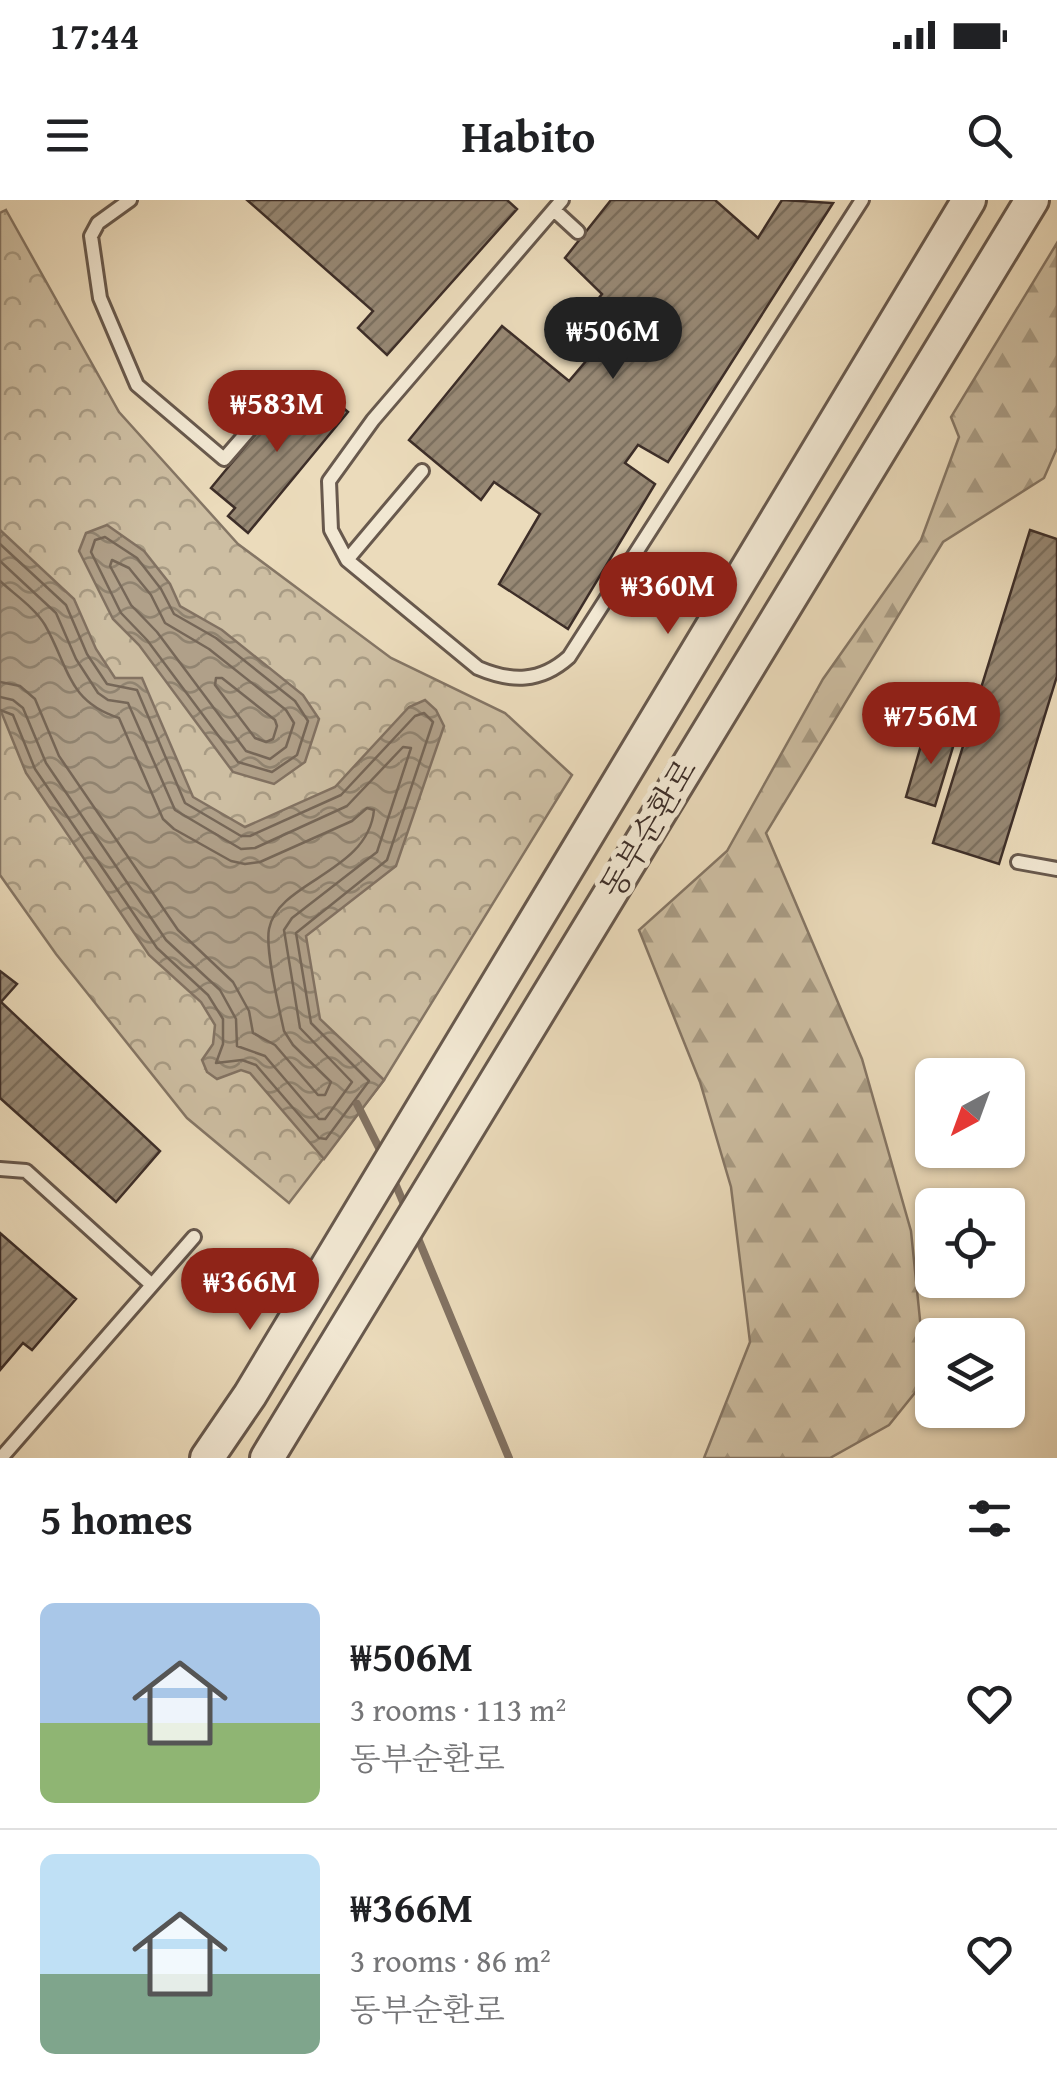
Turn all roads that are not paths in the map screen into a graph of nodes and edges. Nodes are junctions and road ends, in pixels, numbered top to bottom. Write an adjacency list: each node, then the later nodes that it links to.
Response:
1 (130, 200): 7 (lane)
2 (862, 200): 9 (lane)
3 (969, 200): 16 (street, 동부순환로)
4 (1032, 200): 17 (street, 동부순환로)
5 (558, 205): 6 (lane); 9 (lane)
6 (578, 232)
7 (270, 406)
8 (422, 471): 9 (lane)
9 (347, 560)
10 (1018, 862): 11 (lane)
11 (1057, 869)
12 (0, 1169): 14 (lane)
13 (194, 1237): 14 (lane)
14 (152, 1285): 15 (lane)
15 (1, 1458)
16 (207, 1458)
17 (266, 1458)

